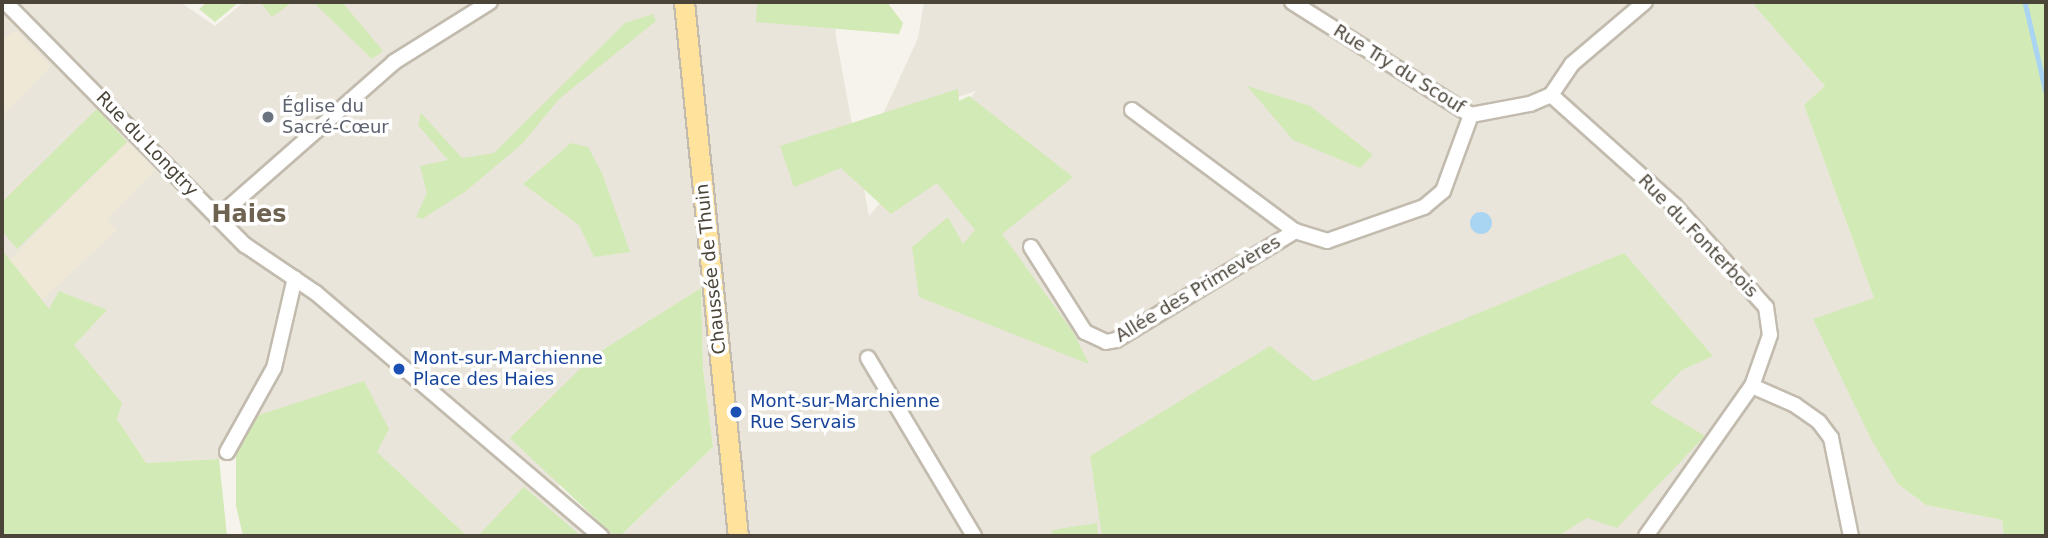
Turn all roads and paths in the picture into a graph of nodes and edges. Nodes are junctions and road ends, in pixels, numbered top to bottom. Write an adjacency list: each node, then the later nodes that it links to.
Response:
1 (5, 2): 9 (street, Rue du Longtry)
2 (490, 2): 9 (street)
3 (684, 2): 17 (main road, Chaussée de Thuin)
4 (1292, 2): 8 (street, Rue Try du Scouf)
5 (1645, 2): 6 (street)
6 (1552, 96): 8 (street, Rue Try du Scouf); 14 (street, Rue du Fonterbois)
7 (1132, 110): 10 (street)
8 (1471, 114): 10 (street, Allée des Primevères)
9 (219, 216): 12 (street, Rue du Longtry)
10 (1296, 231): 11 (street, Allée des Primevères)
11 (1031, 247)
12 (295, 278): 15 (street); 16 (street, Rue du Longtry)
13 (868, 358): 18 (street)
14 (1752, 386): 19 (street, Rue du Fonterbois); 20 (street)
15 (227, 453)
16 (601, 536)
17 (738, 536)
18 (974, 536)
19 (1646, 536)
20 (1851, 536)

